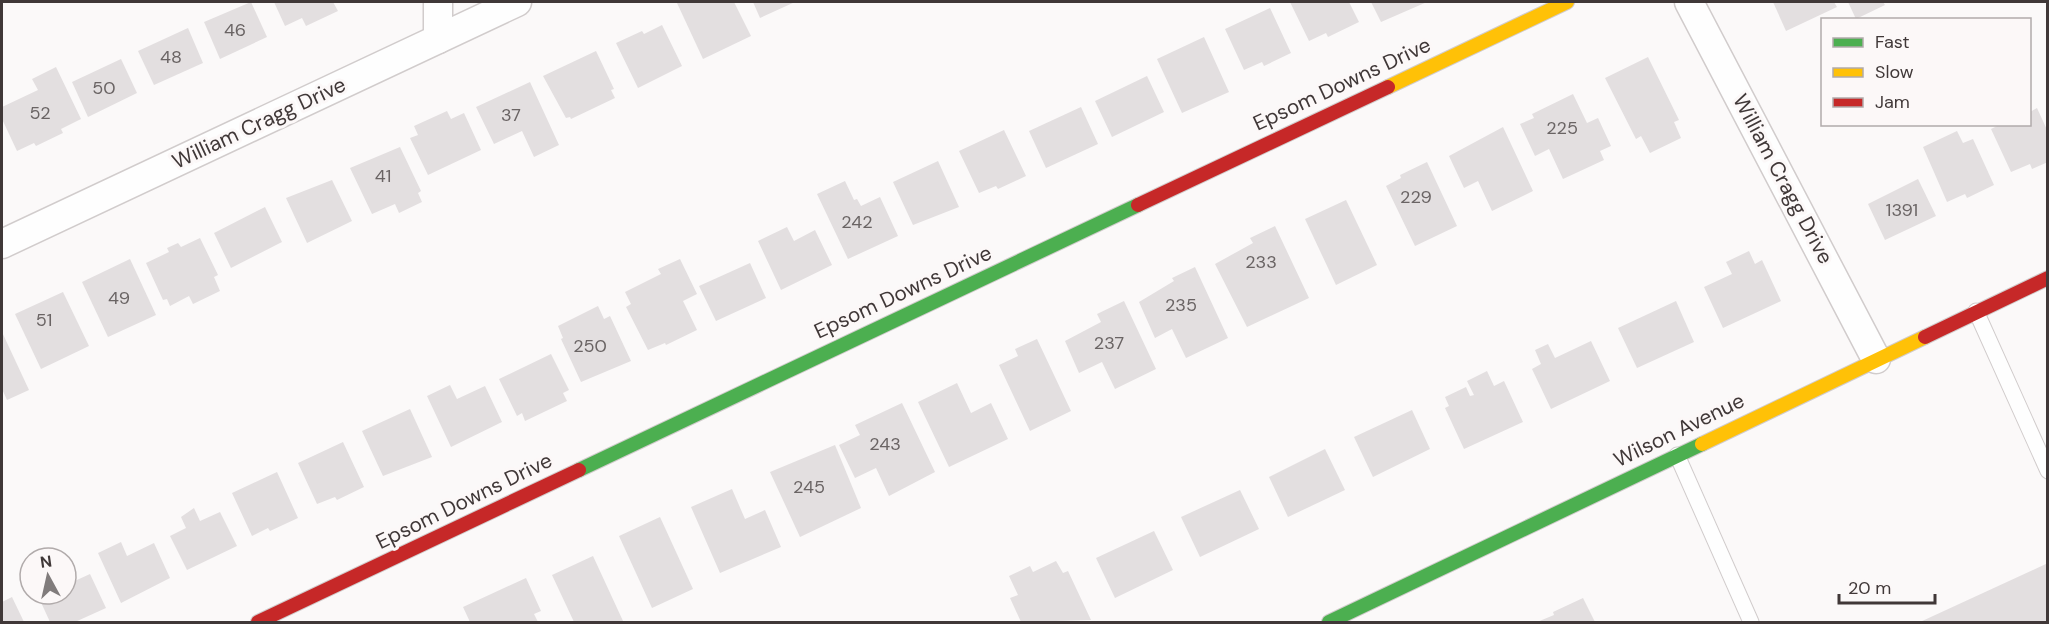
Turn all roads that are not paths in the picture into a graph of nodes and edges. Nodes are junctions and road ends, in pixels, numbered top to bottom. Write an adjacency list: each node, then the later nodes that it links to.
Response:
1 (438, 2): 5 (street)
2 (518, 2): 5 (street, William Cragg Drive)
3 (1567, 2): 12 (street, Epsom Downs Drive)
4 (1689, 2): 9 (street, William Cragg Drive)
5 (438, 39): 6 (street, William Cragg Drive)
6 (2, 244)
7 (2048, 278): 8 (street, Wilson Avenue)
8 (1976, 311): 9 (street, Wilson Avenue); 11 (lane)
9 (1876, 358): 10 (street, Wilson Avenue)
10 (1677, 455): 13 (street, Wilson Avenue); 14 (lane)
11 (2048, 471)
12 (258, 622)
13 (1329, 622)
14 (1751, 622)

